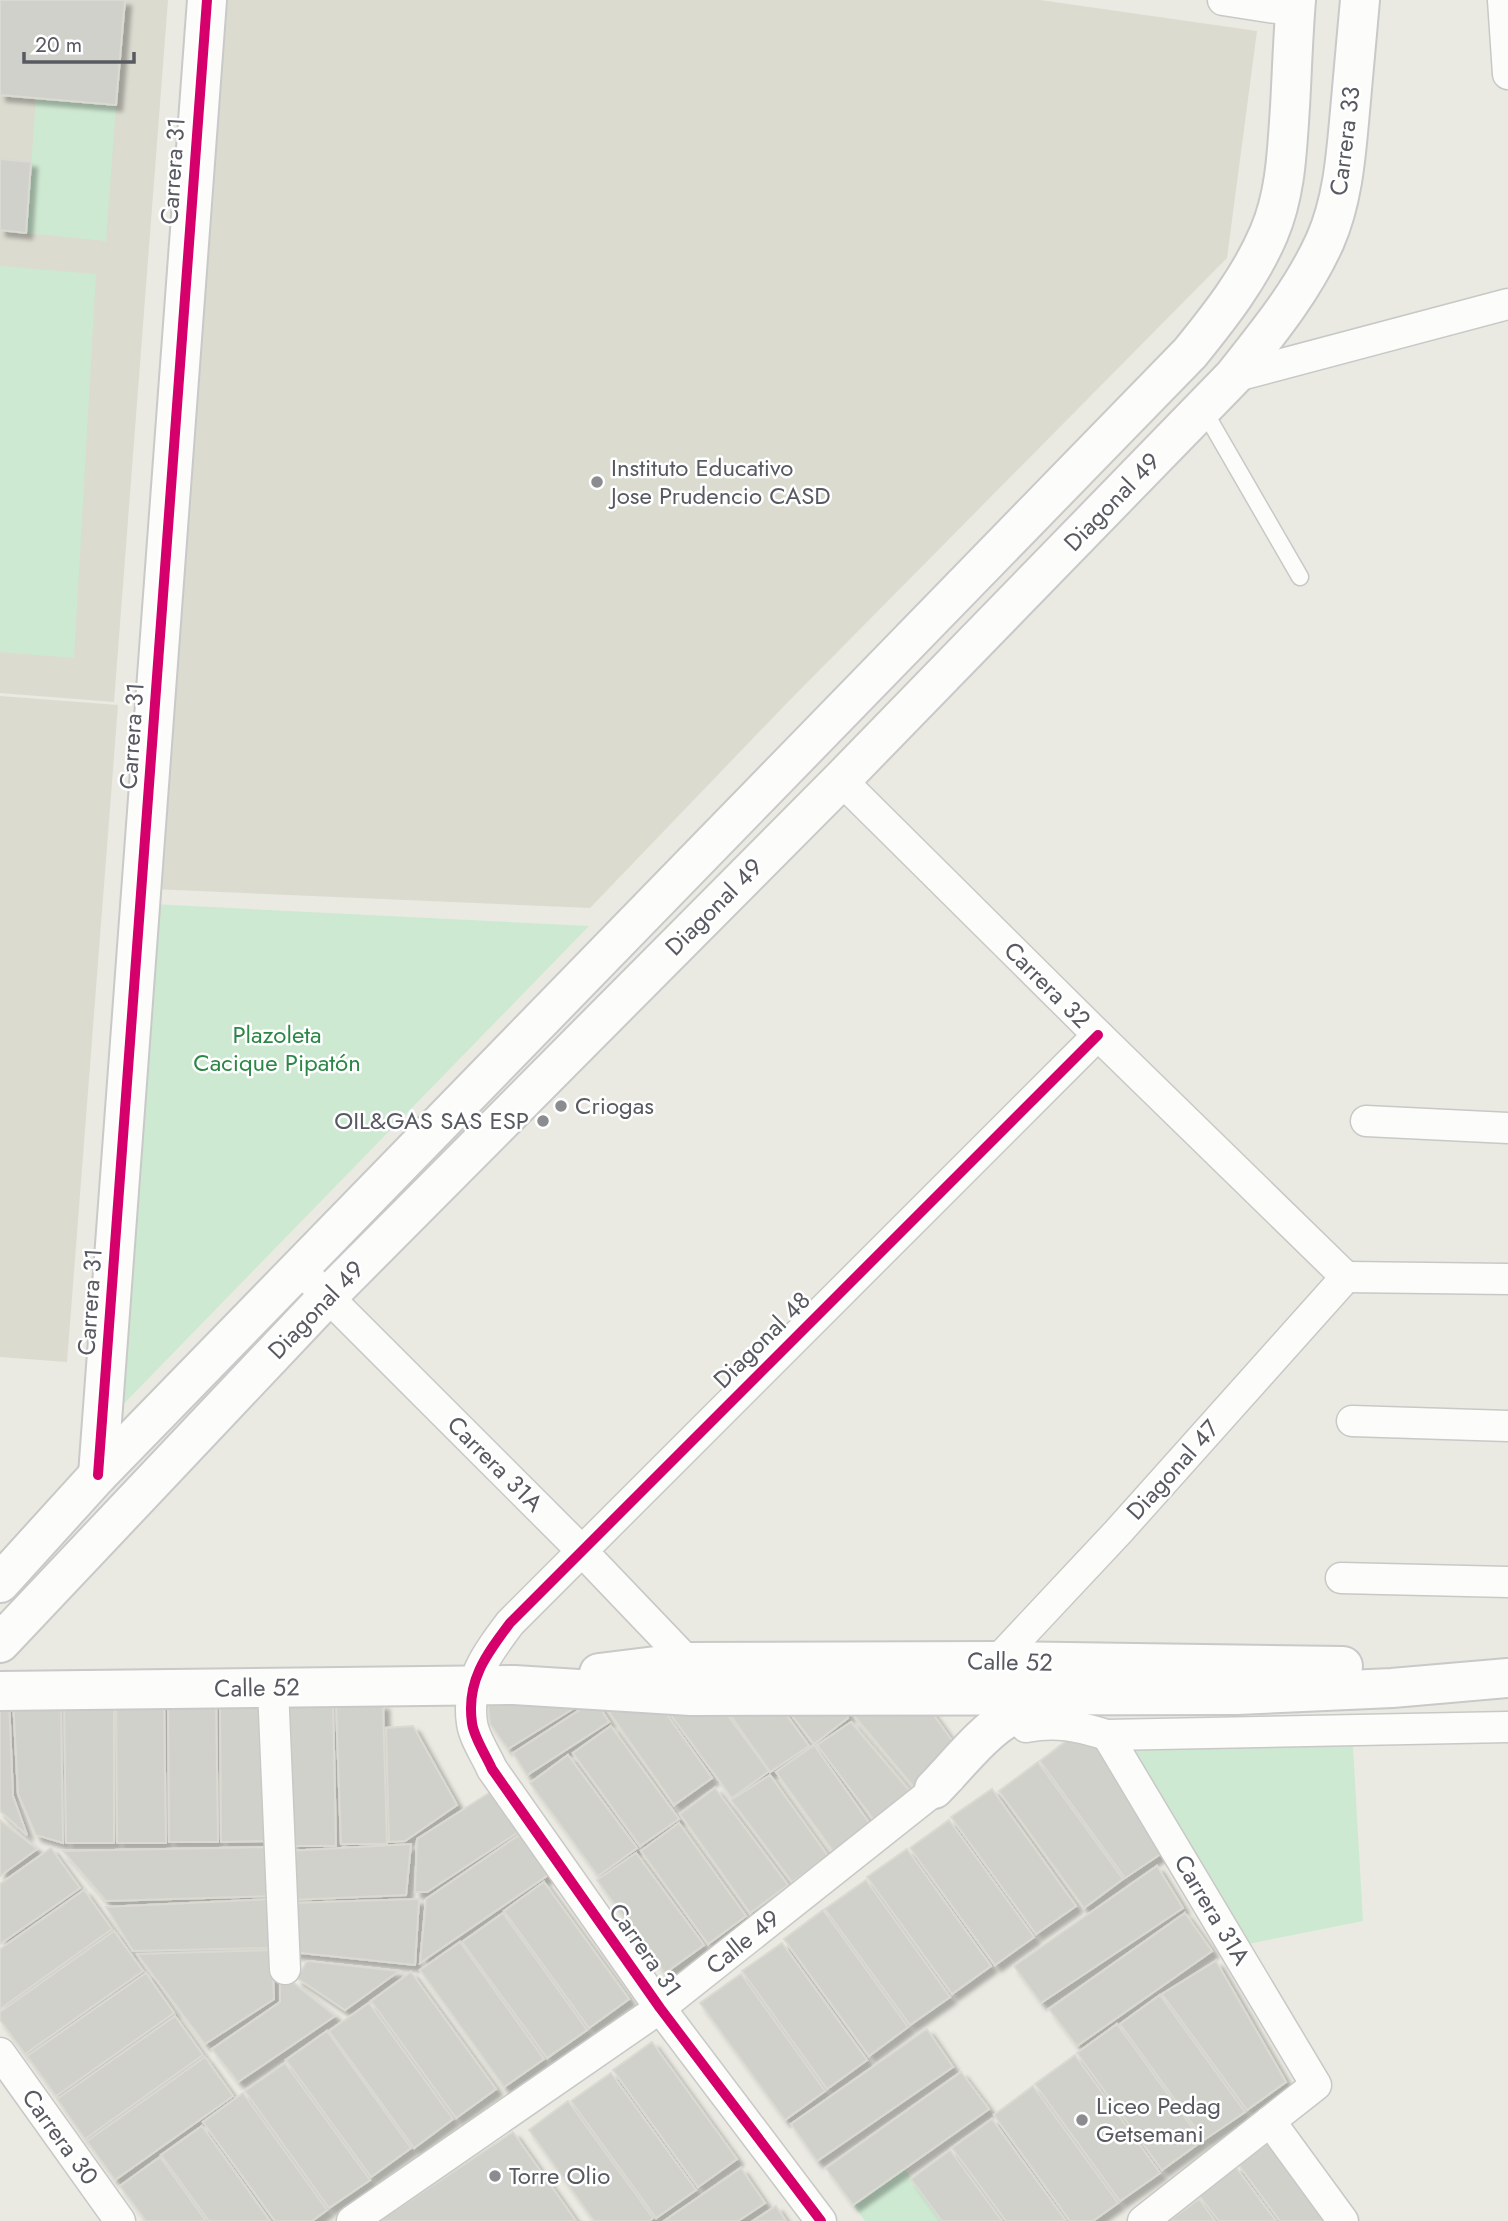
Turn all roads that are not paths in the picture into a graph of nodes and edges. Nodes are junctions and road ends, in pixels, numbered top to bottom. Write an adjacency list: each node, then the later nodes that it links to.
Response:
1 (207, 0): 21 (main road, Carrera 31)
2 (1223, 0): 5 (street)
3 (1360, 0): 8 (main road, Carrera 33)
4 (1503, 0): 6 (street)
5 (1295, 5): 15 (main road, Diagonal 49)
6 (1508, 74)
7 (1508, 303): 8 (street)
8 (1233, 377): 9 (main road, Diagonal 49)
9 (1203, 409): 10 (lane); 11 (main road, Diagonal 49)
10 (1300, 577)
11 (841, 779): 12 (street, Carrera 32); 18 (main road, Diagonal 49)
12 (1098, 1035): 16 (street, Carrera 32); 22 (street, Diagonal 48)
13 (1366, 1121): 14 (street)
14 (1508, 1128)
15 (300, 1268): 18 (street, Carrera 31A); 21 (main road, Diagonal 49)
16 (1346, 1277): 17 (street); 28 (street, Diagonal 47)
17 (1508, 1279)
18 (328, 1296): 22 (street, Carrera 31A); 26 (main road, Diagonal 49)
19 (1352, 1421): 20 (street)
20 (1508, 1426)
21 (98, 1475): 25 (main road, Diagonal 49)
22 (581, 1550): 27 (street, Carrera 31A); 33 (street, Diagonal 48)
23 (1340, 1578): 24 (street)
24 (1508, 1582)
25 (0, 1583)
26 (0, 1643)
27 (688, 1661): 28 (main road, Calle 52); 32 (main road, Calle 52)
28 (997, 1661): 30 (main road, Calle 52)
29 (1508, 1666): 30 (main road, Calle 52)
30 (1392, 1678): 31 (main road, Calle 52); 36 (main road, Calle 52)
31 (1508, 1678)
32 (514, 1685): 33 (main road, Calle 52); 36 (main road, Calle 52)
33 (472, 1686): 34 (main road, Calle 52); 41 (street, Carrera 31)
34 (273, 1688): 35 (main road, Calle 52); 40 (street)
35 (0, 1691)
36 (1237, 1695): 39 (main road)
37 (1508, 1727): 38 (street, Calle 49)
38 (1107, 1735): 39 (street, Calle 49); 43 (street, Carrera 31A)
39 (934, 1789): 41 (street, Calle 49)
40 (285, 1969)
41 (660, 2008): 45 (street, Calle 49); 46 (street, Carrera 31)
42 (0, 2053): 44 (street, Carrera 30)
43 (1270, 2121): 47 (street); 48 (street)
44 (120, 2221)
45 (352, 2221)
46 (821, 2221)
47 (1143, 2221)
48 (1343, 2221)

